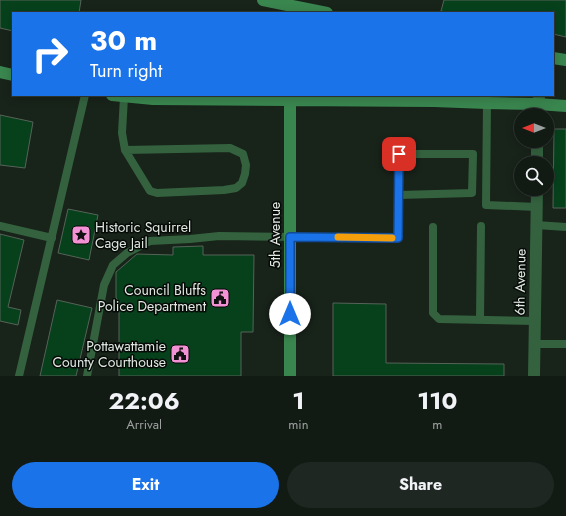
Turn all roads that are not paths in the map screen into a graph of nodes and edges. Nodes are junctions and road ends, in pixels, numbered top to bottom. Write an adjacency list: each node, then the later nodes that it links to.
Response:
1 (263, 0): 2 (main road)
2 (283, 6): 3 (main road)
3 (321, 12)
4 (554, 58): 5 (main road)
5 (566, 60)
6 (0, 72): 7 (main road)
7 (12, 75)
8 (84, 96): 24 (lane)
9 (118, 96): 10 (main road); 14 (lane)
10 (290, 98): 11 (main road); 23 (main road, 5th Avenue)
11 (487, 103): 12 (main road); 17 (lane)
12 (538, 105): 13 (main road)
13 (566, 106)
14 (125, 150): 14 (lane)
15 (399, 194): 15 (lane); 23 (lane)
16 (537, 196): 17 (street, 6th Avenue)
17 (536, 207): 18 (street, 6th Avenue)
18 (536, 225): 22 (lane); 26 (street, 6th Avenue)
19 (0, 226): 24 (lane)
20 (481, 226): 25 (lane)
21 (433, 227): 25 (lane)
22 (566, 227)
23 (290, 237): 30 (lane); 31 (main road, 5th Avenue)
24 (52, 238): 29 (lane)
25 (480, 320): 26 (lane)
26 (535, 321): 27 (street, 6th Avenue)
27 (534, 344): 28 (lane); 32 (street, 6th Avenue)
28 (566, 344)
29 (20, 376)
30 (87, 376)
31 (290, 376)
32 (534, 376)

